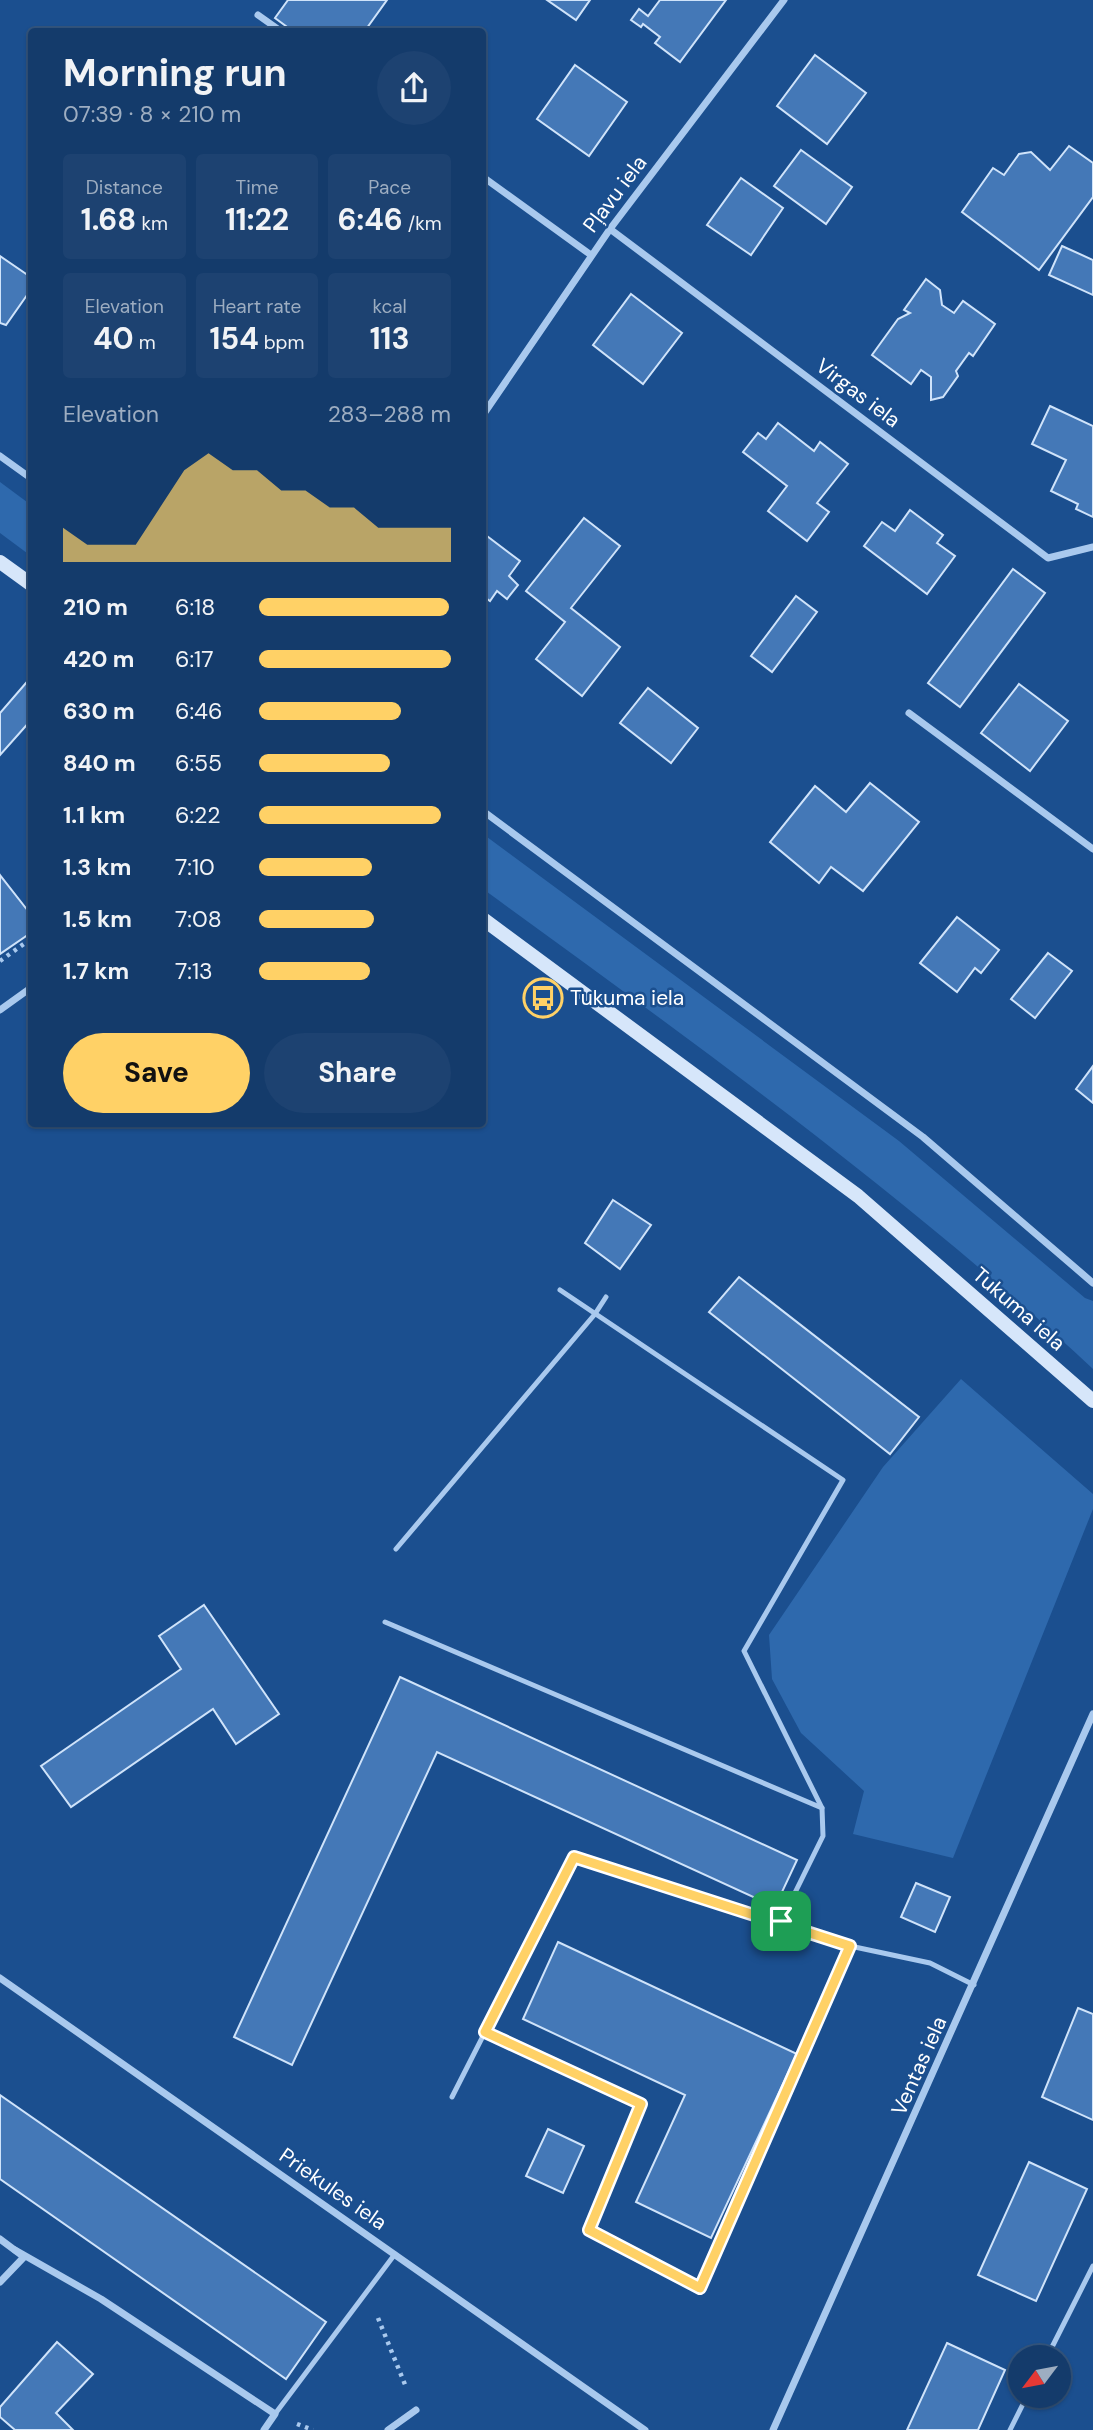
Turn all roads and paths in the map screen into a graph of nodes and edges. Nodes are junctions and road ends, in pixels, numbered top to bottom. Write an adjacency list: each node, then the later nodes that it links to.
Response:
1 (783, 0): 5 (street, Pļavu iela)
2 (258, 15): 3 (street)
3 (276, 28)
4 (486, 179): 6 (street)
5 (610, 229): 6 (street, Pļavu iela); 10 (street, Virgas iela)
6 (591, 255): 7 (street, Pļavu iela)
7 (486, 411)
8 (0, 456): 9 (street)
9 (28, 476)
10 (1093, 547)
11 (0, 562): 12 (street)
12 (28, 582)
13 (909, 713): 15 (street)
14 (486, 813): 21 (street)
15 (1093, 849)
16 (486, 921): 25 (street, Tukuma iela)
17 (28, 941): 18 (path)
18 (0, 961)
19 (28, 990): 20 (street)
20 (0, 1010)
21 (1093, 1283)
22 (560, 1290): 24 (lane)
23 (606, 1297): 24 (lane)
24 (595, 1314): 26 (lane); 29 (lane)
25 (1093, 1401)
26 (396, 1549)
27 (385, 1622): 29 (lane)
28 (1093, 1714): 33 (street, Ventas iela)
29 (822, 1808): 30 (lane)
30 (781, 1921): 31 (lane); 34 (lane)
31 (850, 1946): 33 (lane); 34 (lane)
32 (0, 1978): 38 (street, Priekules iela)
33 (975, 1985): 46 (street, Ventas iela)
34 (485, 2032): 35 (lane)
35 (452, 2097)
36 (0, 2239): 37 (street)
37 (15, 2250): 40 (street); 45 (street)
38 (395, 2254): 41 (lane); 49 (street, Priekules iela)
39 (1093, 2266): 42 (lane)
40 (0, 2282)
41 (367, 2292): 44 (path); 45 (lane)
42 (1053, 2345)
43 (1021, 2408): 50 (lane)
44 (416, 2410): 48 (street)
45 (275, 2414): 47 (street)
46 (776, 2429)
47 (264, 2430)
48 (388, 2430)
49 (645, 2430)
50 (1010, 2430)

